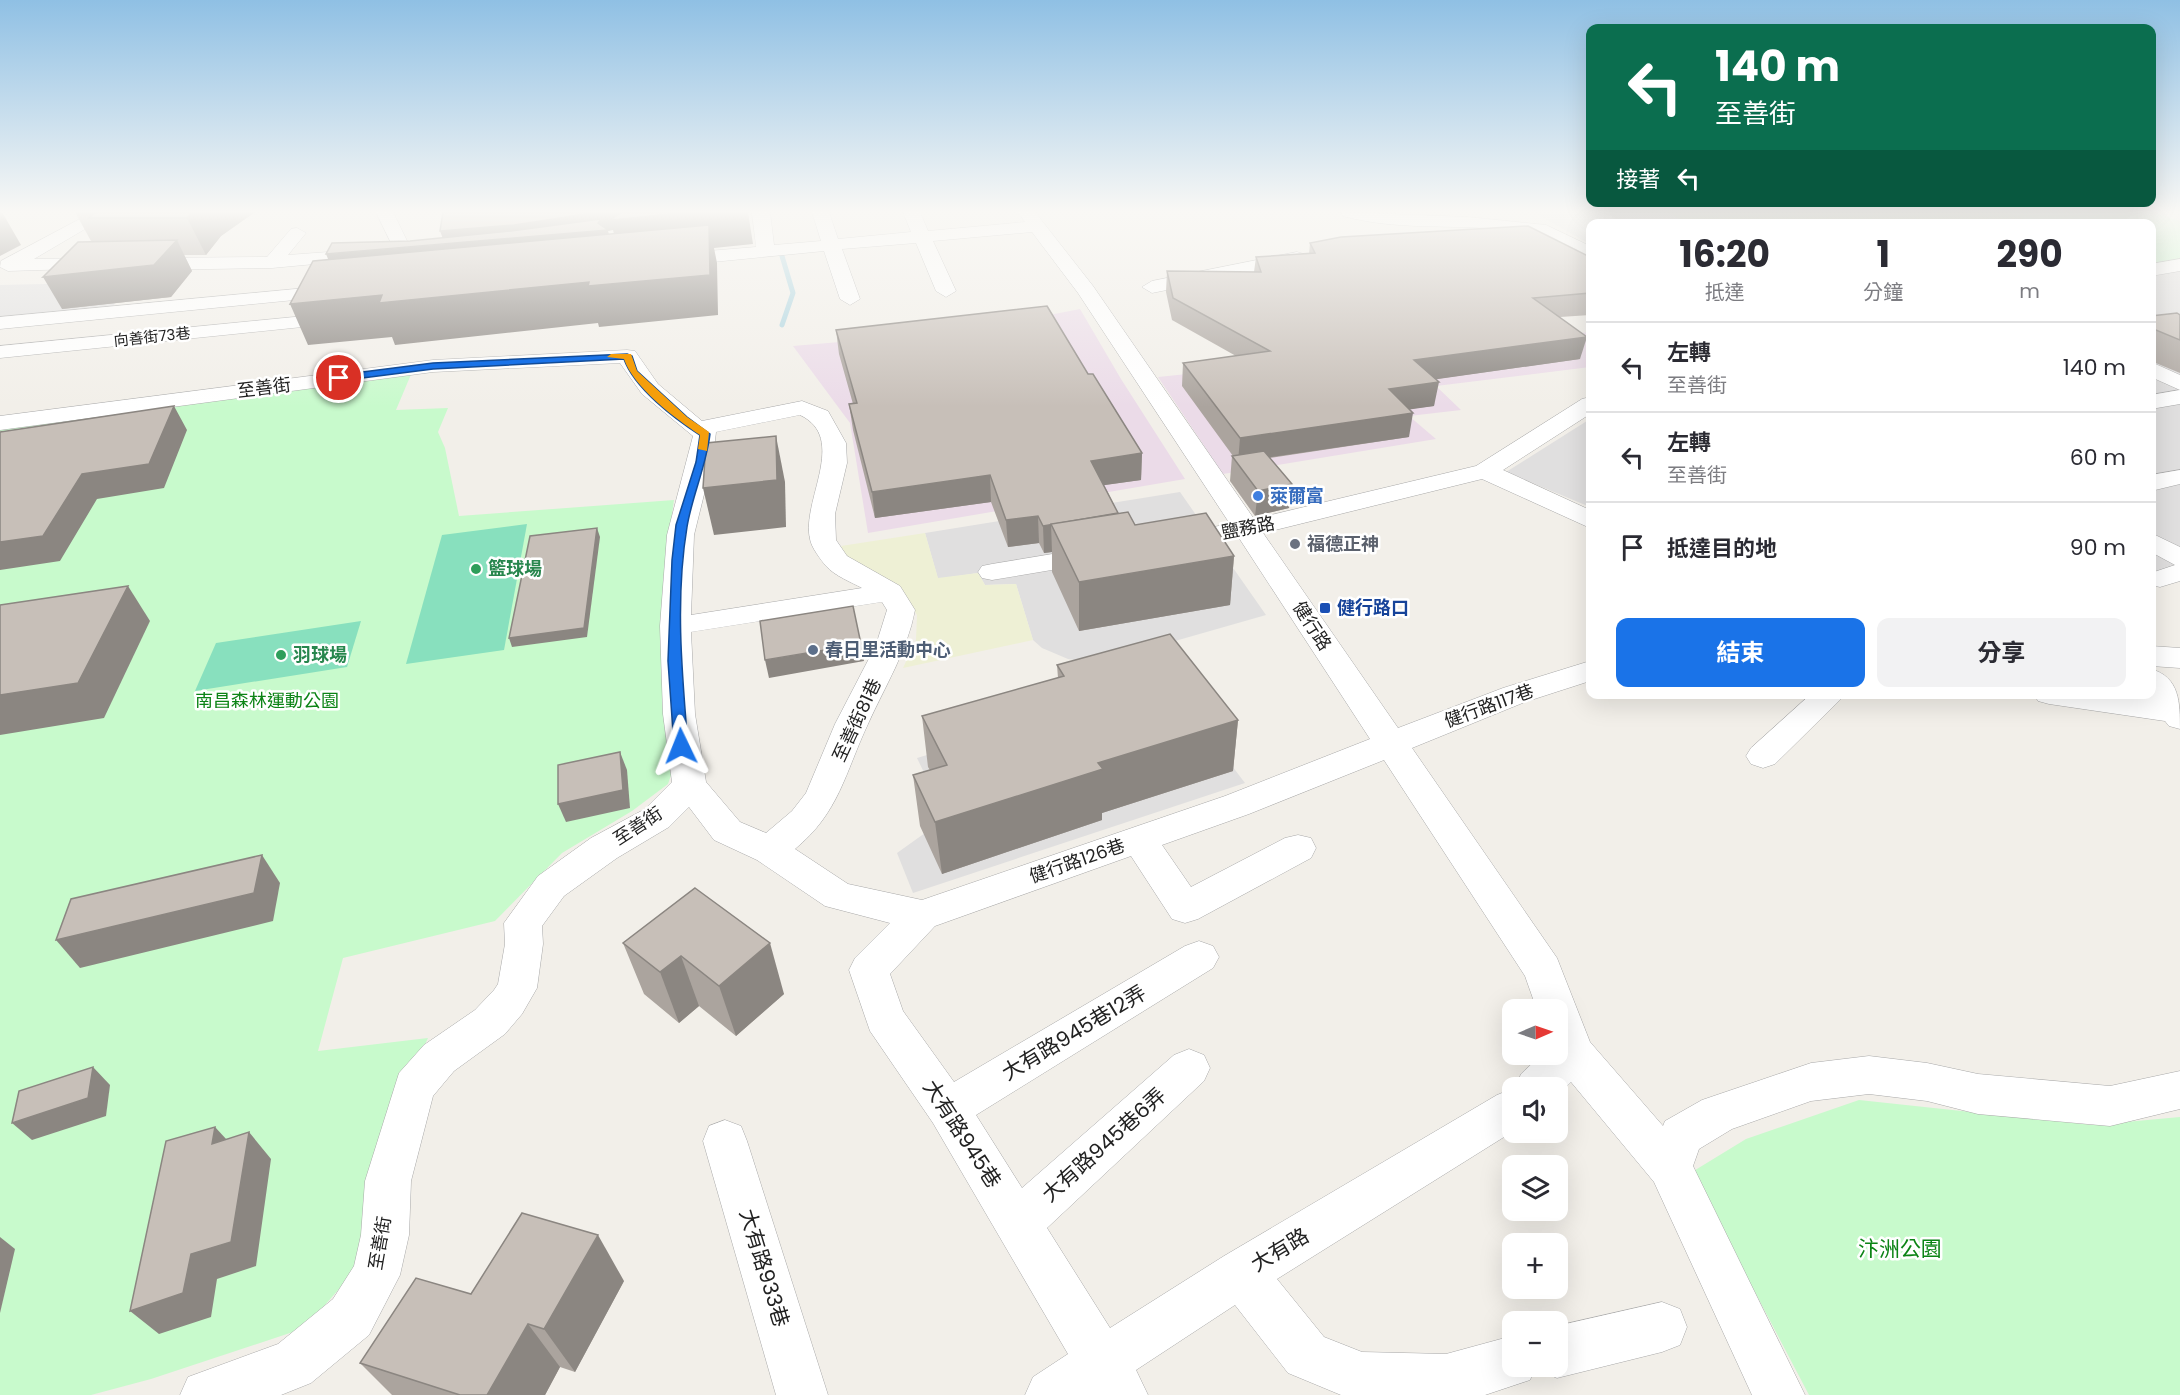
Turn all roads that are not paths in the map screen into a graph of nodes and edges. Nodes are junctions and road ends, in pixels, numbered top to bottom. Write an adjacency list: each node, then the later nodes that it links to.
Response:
1 (842, 277): 8 (street)
2 (940, 277): 7 (street)
3 (1076, 277): 23 (street, 健行路)
4 (1202, 277): 5 (street)
5 (1152, 287)
6 (357, 290): 10 (street)
7 (946, 291)
8 (850, 299)
9 (305, 322): 11 (street, 向善街73巷)
10 (0, 323)
11 (0, 352)
12 (2156, 371): 13 (street)
13 (2180, 382)
14 (2180, 397): 15 (street)
15 (2156, 401)
16 (1586, 407): 19 (street, 鹽務路)
17 (0, 423): 18 (street, 至善街)
18 (697, 429): 29 (street); 30 (street)
19 (1485, 471): 22 (street); 23 (street, 鹽務路)
20 (2180, 477): 21 (street)
21 (2156, 482)
22 (1586, 518)
23 (1247, 529): 25 (street, 鹽務路); 38 (street, 健行路)
24 (2156, 544): 27 (street)
25 (1154, 545)
26 (1120, 550): 28 (street)
27 (2180, 558)
28 (992, 572)
29 (890, 592): 30 (street); 43 (street, 至善街81巷)
30 (675, 626): 40 (street)
31 (2156, 656): 32 (street)
32 (2180, 658)
33 (1586, 672): 38 (street, 健行路117巷)
34 (2156, 686): 37 (street)
35 (1826, 699): 39 (street)
36 (2079, 699): 37 (street)
37 (2177, 715)
38 (1389, 744): 41 (street, 健行路126巷); 46 (street, 健行路)
39 (1763, 756)
40 (690, 785): 43 (street); 60 (street, 至善街)
41 (1138, 840): 42 (street); 44 (street, 健行路126巷)
42 (1298, 848)
43 (770, 850): 44 (street)
44 (922, 915): 50 (street, 大有路945巷)
45 (1199, 957): 50 (street, 大有路945巷12弄)
46 (1573, 1053): 48 (street); 53 (street)
47 (1189, 1068): 54 (street, 大有路945巷6弄)
48 (1548, 1077)
49 (2180, 1090): 53 (street)
50 (948, 1109): 54 (street, 大有路945巷)
51 (1502, 1115): 55 (street, 大有路)
52 (725, 1142): 61 (street, 大有路933巷)
53 (1670, 1167): 63 (street)
54 (1018, 1223): 59 (street, 大有路945巷)
55 (1241, 1274): 58 (street); 59 (street, 大有路)
56 (1662, 1327): 57 (street)
57 (1568, 1349)
58 (1502, 1365)
59 (1113, 1378): 62 (street, 大有路)
60 (206, 1395)
61 (802, 1395)
62 (1051, 1395)
63 (1779, 1395)

